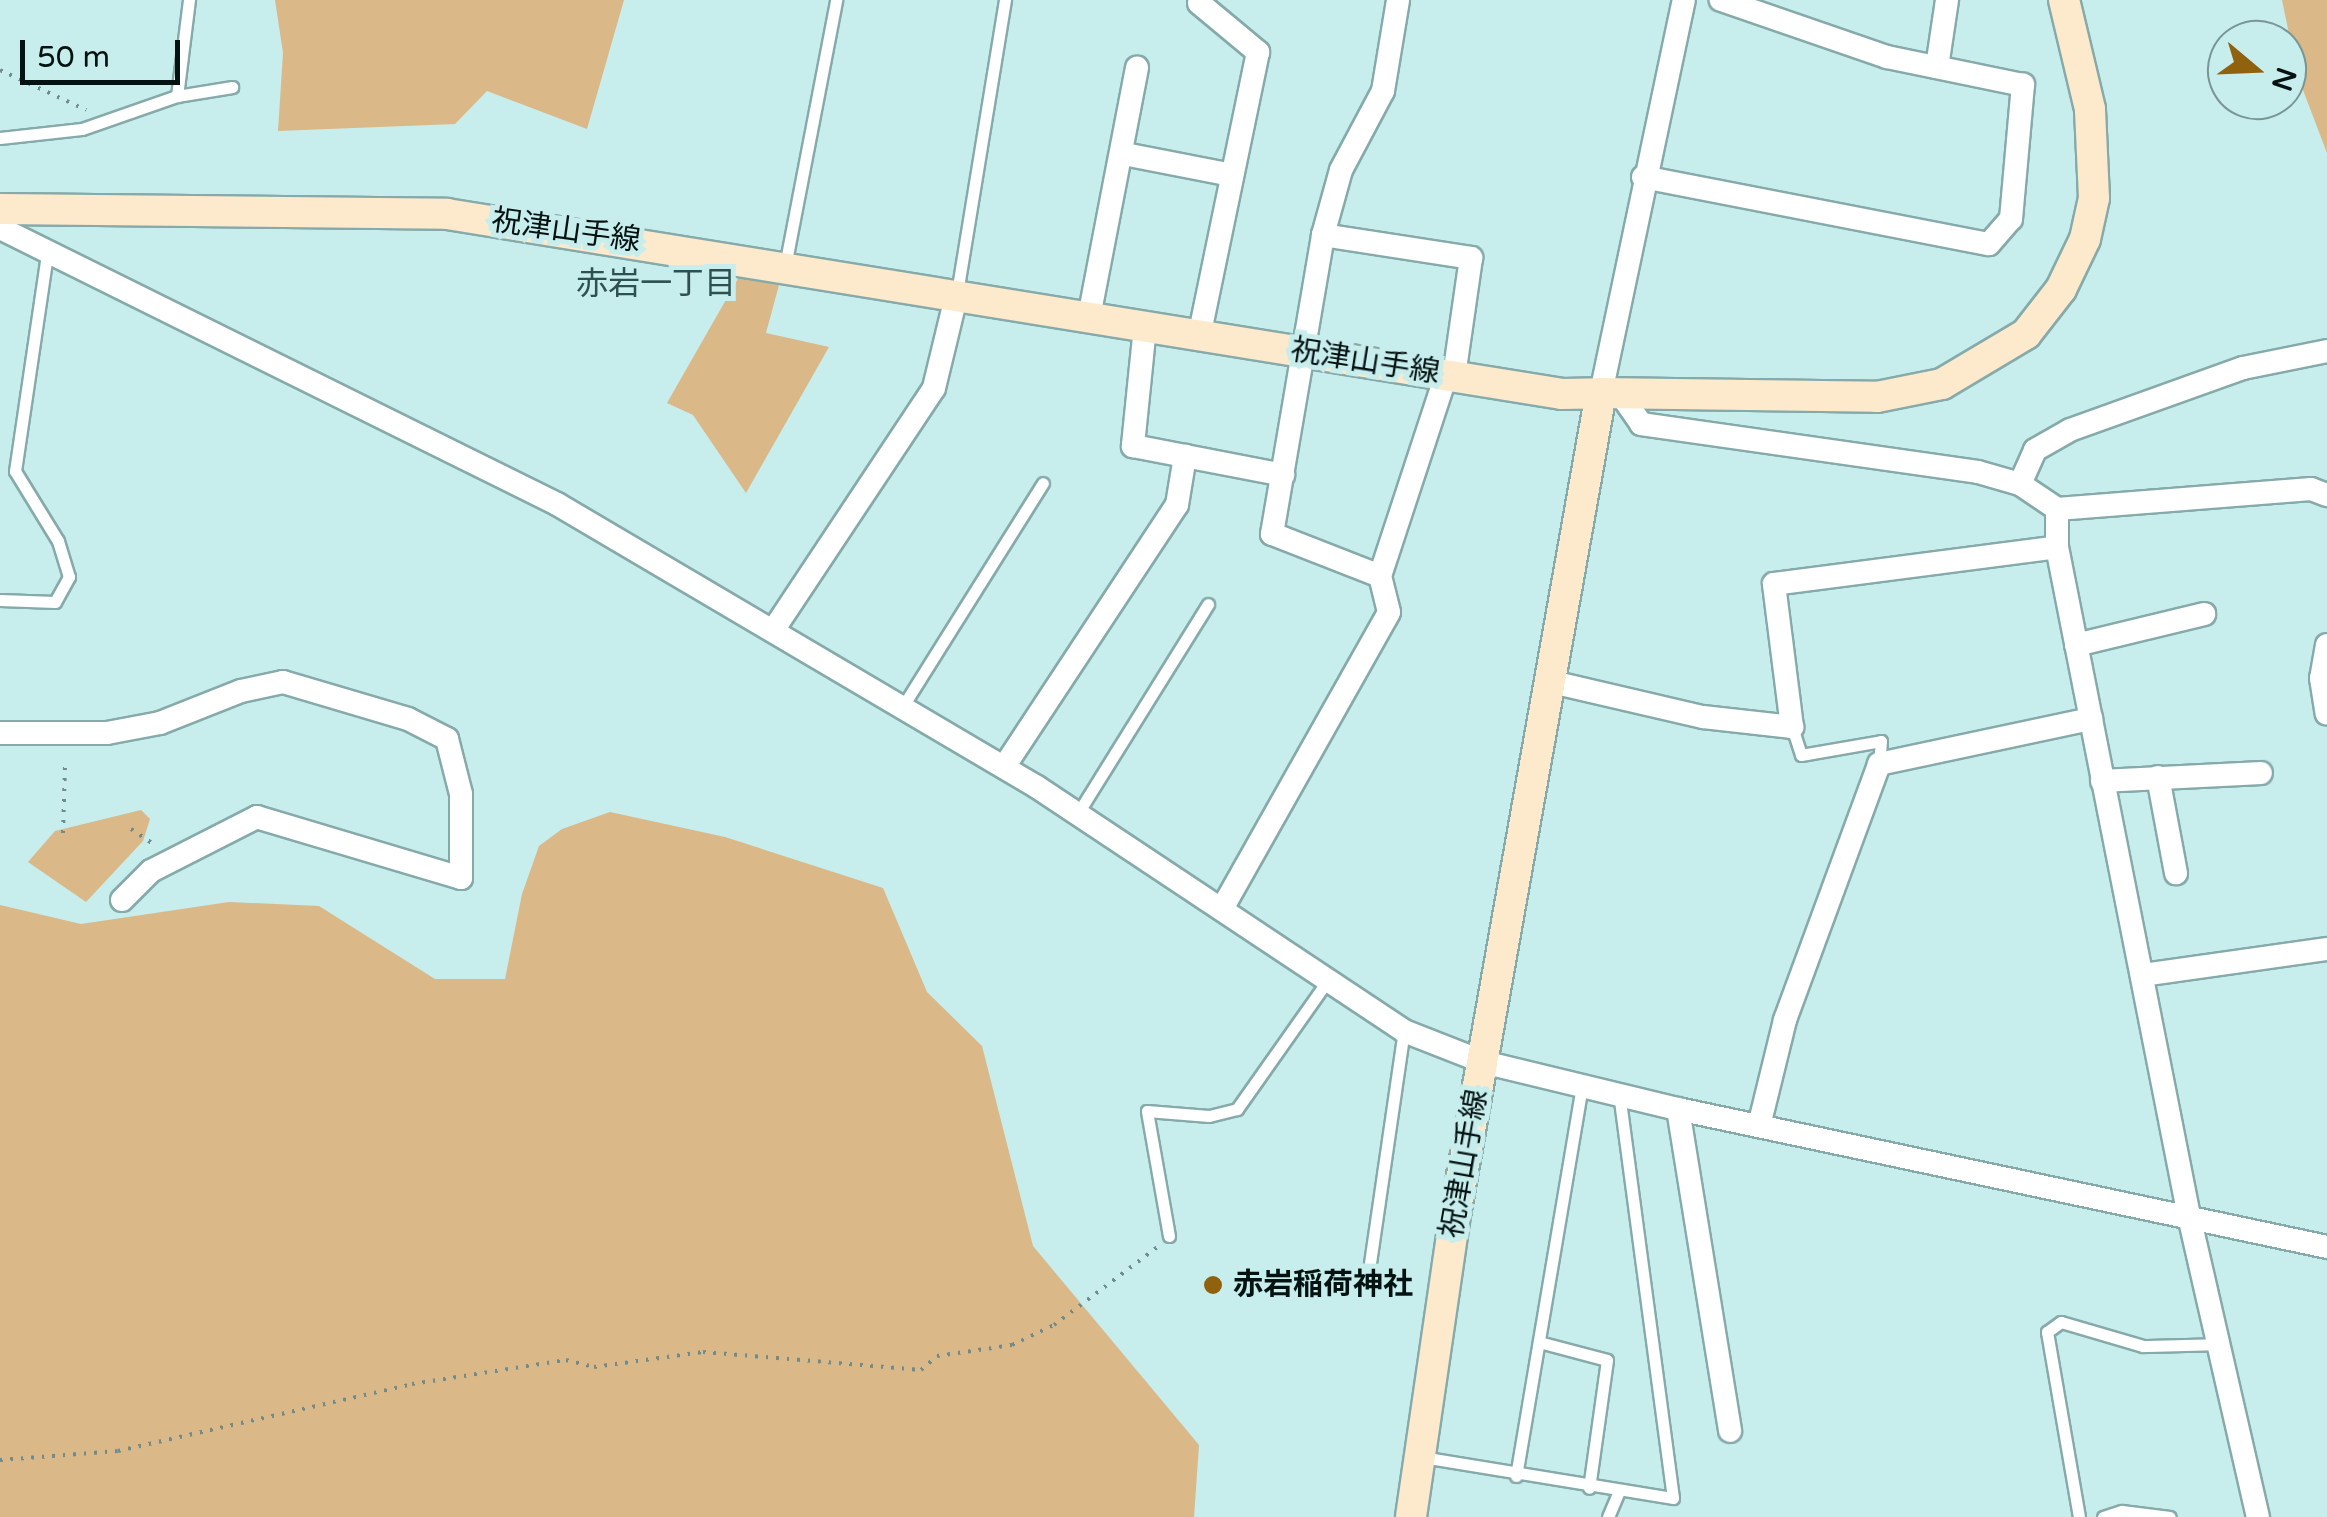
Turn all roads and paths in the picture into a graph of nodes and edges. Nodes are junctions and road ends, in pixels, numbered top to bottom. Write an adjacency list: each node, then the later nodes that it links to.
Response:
1 (189, 0): 14 (lane)
2 (836, 0): 24 (lane)
3 (1005, 0): 25 (lane)
4 (1398, 0): 22 (street)
5 (1684, 0): 19 (street)
6 (1721, 0): 10 (street)
7 (1947, 0): 10 (street)
8 (2064, 0): 32 (street)
9 (1199, 3): 18 (street)
10 (1937, 67): 19 (street)
11 (1138, 68): 17 (street)
12 (0, 70): 15 (path)
13 (232, 87): 14 (lane)
14 (177, 96): 15 (lane)
15 (106, 122): 16 (lane)
16 (0, 138)
17 (1124, 154): 18 (street); 26 (street)
18 (1232, 176): 28 (street)
19 (1642, 177): 32 (street)
20 (0, 210): 24 (street, 祝津山手線)
21 (0, 228): 23 (street)
22 (1323, 234): 30 (street); 31 (street)
23 (47, 253): 41 (lane); 44 (street)
24 (785, 266): 25 (street, 祝津山手線)
25 (957, 294): 26 (street, 祝津山手線); 44 (street)
26 (1089, 317): 27 (street, 祝津山手線)
27 (1144, 327): 28 (street, 祝津山手線); 33 (street)
28 (1200, 336): 30 (street, 祝津山手線)
29 (2327, 351): 36 (street)
30 (1304, 353): 31 (street, 祝津山手線); 34 (street)
31 (1450, 376): 32 (street, 祝津山手線); 40 (street)
32 (1610, 392): 36 (street); 47 (street, 祝津山手線)
33 (1186, 456): 34 (street); 55 (street)
34 (1283, 475): 40 (street)
35 (1043, 483): 48 (lane)
36 (2020, 484): 38 (street)
37 (2326, 493): 38 (street)
38 (2056, 509): 39 (street)
39 (2057, 547): 45 (street); 51 (street)
40 (1380, 576): 65 (street)
41 (0, 600)
42 (1208, 604): 59 (lane)
43 (2204, 614): 45 (street)
44 (774, 629): 48 (street)
45 (2076, 645): 50 (street)
46 (2327, 645): 49 (street)
47 (1552, 682): 51 (street); 70 (street, 祝津山手線)
48 (903, 706): 55 (street)
49 (2327, 714)
50 (2090, 719): 53 (street); 58 (street)
51 (1792, 727): 53 (lane)
52 (0, 733): 64 (street)
53 (1879, 764): 74 (street)
54 (65, 765): 61 (path)
55 (1004, 767): 59 (street)
56 (2262, 773): 57 (street)
57 (2158, 777): 58 (street); 63 (street)
58 (2102, 781): 67 (street)
59 (1078, 814): 65 (street)
60 (131, 829): 62 (path)
61 (63, 833)
62 (158, 847)
63 (2176, 873)
64 (122, 900)
65 (1224, 907): 68 (street)
66 (2327, 948): 67 (street)
67 (2142, 975): 75 (street)
68 (1326, 983): 69 (street); 76 (lane)
69 (1404, 1031): 70 (street); 78 (lane)
70 (1483, 1062): 71 (street); 82 (street, 祝津山手線)
71 (1582, 1086): 72 (street); 79 (lane)
72 (1619, 1095): 73 (street); 86 (lane)
73 (1678, 1110): 74 (street); 81 (street)
74 (1758, 1126): 75 (street)
75 (2189, 1216): 77 (street); 80 (street)
76 (1170, 1236): 83 (path)
77 (2327, 1247)
78 (1370, 1262)
79 (1539, 1342): 84 (lane); 85 (lane)
80 (2218, 1344): 89 (lane); 92 (street)
81 (1730, 1431)
82 (1420, 1456): 84 (lane); 87 (street, 祝津山手線)
83 (0, 1460)
84 (1516, 1476): 85 (lane)
85 (1589, 1488): 86 (lane)
86 (1619, 1491): 88 (lane)
87 (1410, 1517)
88 (1608, 1517)
89 (2079, 1517)
90 (2103, 1517): 91 (lane)
91 (2170, 1517)
92 (2258, 1517)

